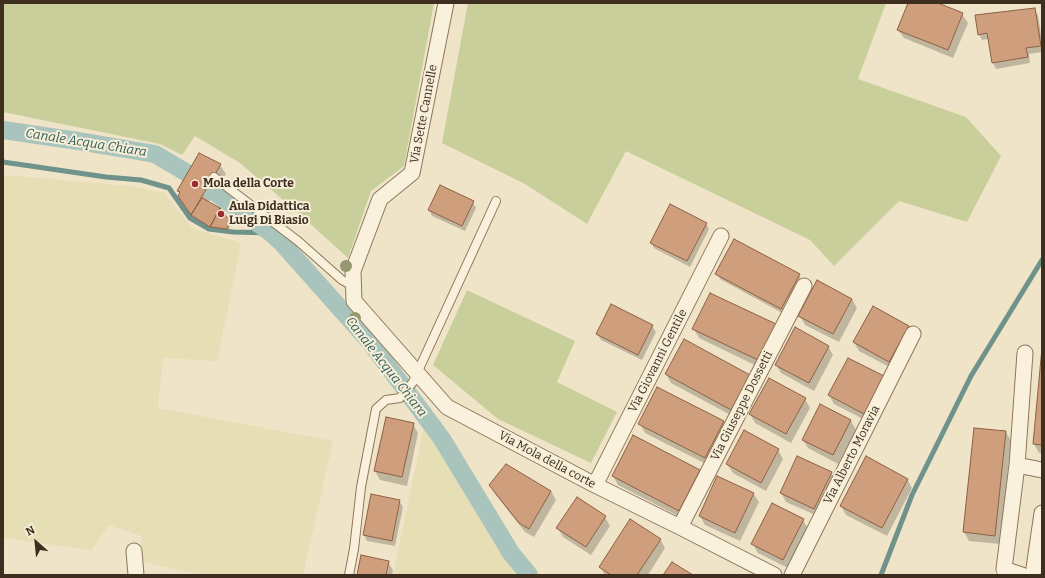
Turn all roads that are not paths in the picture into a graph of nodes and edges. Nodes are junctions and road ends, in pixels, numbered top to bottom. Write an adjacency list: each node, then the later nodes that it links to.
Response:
1 (446, 3): 5 (street, Via Sette Cannelle)
2 (214, 177): 5 (lane)
3 (496, 201): 10 (lane)
4 (721, 236): 13 (street, Via Giovanni Gentile)
5 (354, 286): 7 (street, Via Sette Cannelle)
6 (804, 286): 15 (street, Via Giuseppe Dossetti)
7 (354, 301): 10 (street, Via Mola della corte)
8 (913, 334): 20 (street, Via Alberto Moravia)
9 (1025, 353): 11 (street)
10 (415, 377): 13 (street, Via Mola della corte); 18 (lane)
11 (1017, 465): 12 (street); 21 (street)
12 (1042, 470)
13 (595, 485): 15 (street, Via Mola della corte)
14 (1042, 513): 22 (street)
15 (680, 527): 19 (street, Via Mola della corte)
16 (134, 551): 17 (street)
17 (136, 575)
18 (349, 575)
19 (774, 575)
20 (792, 575)
21 (1022, 575)
22 (1033, 575)

